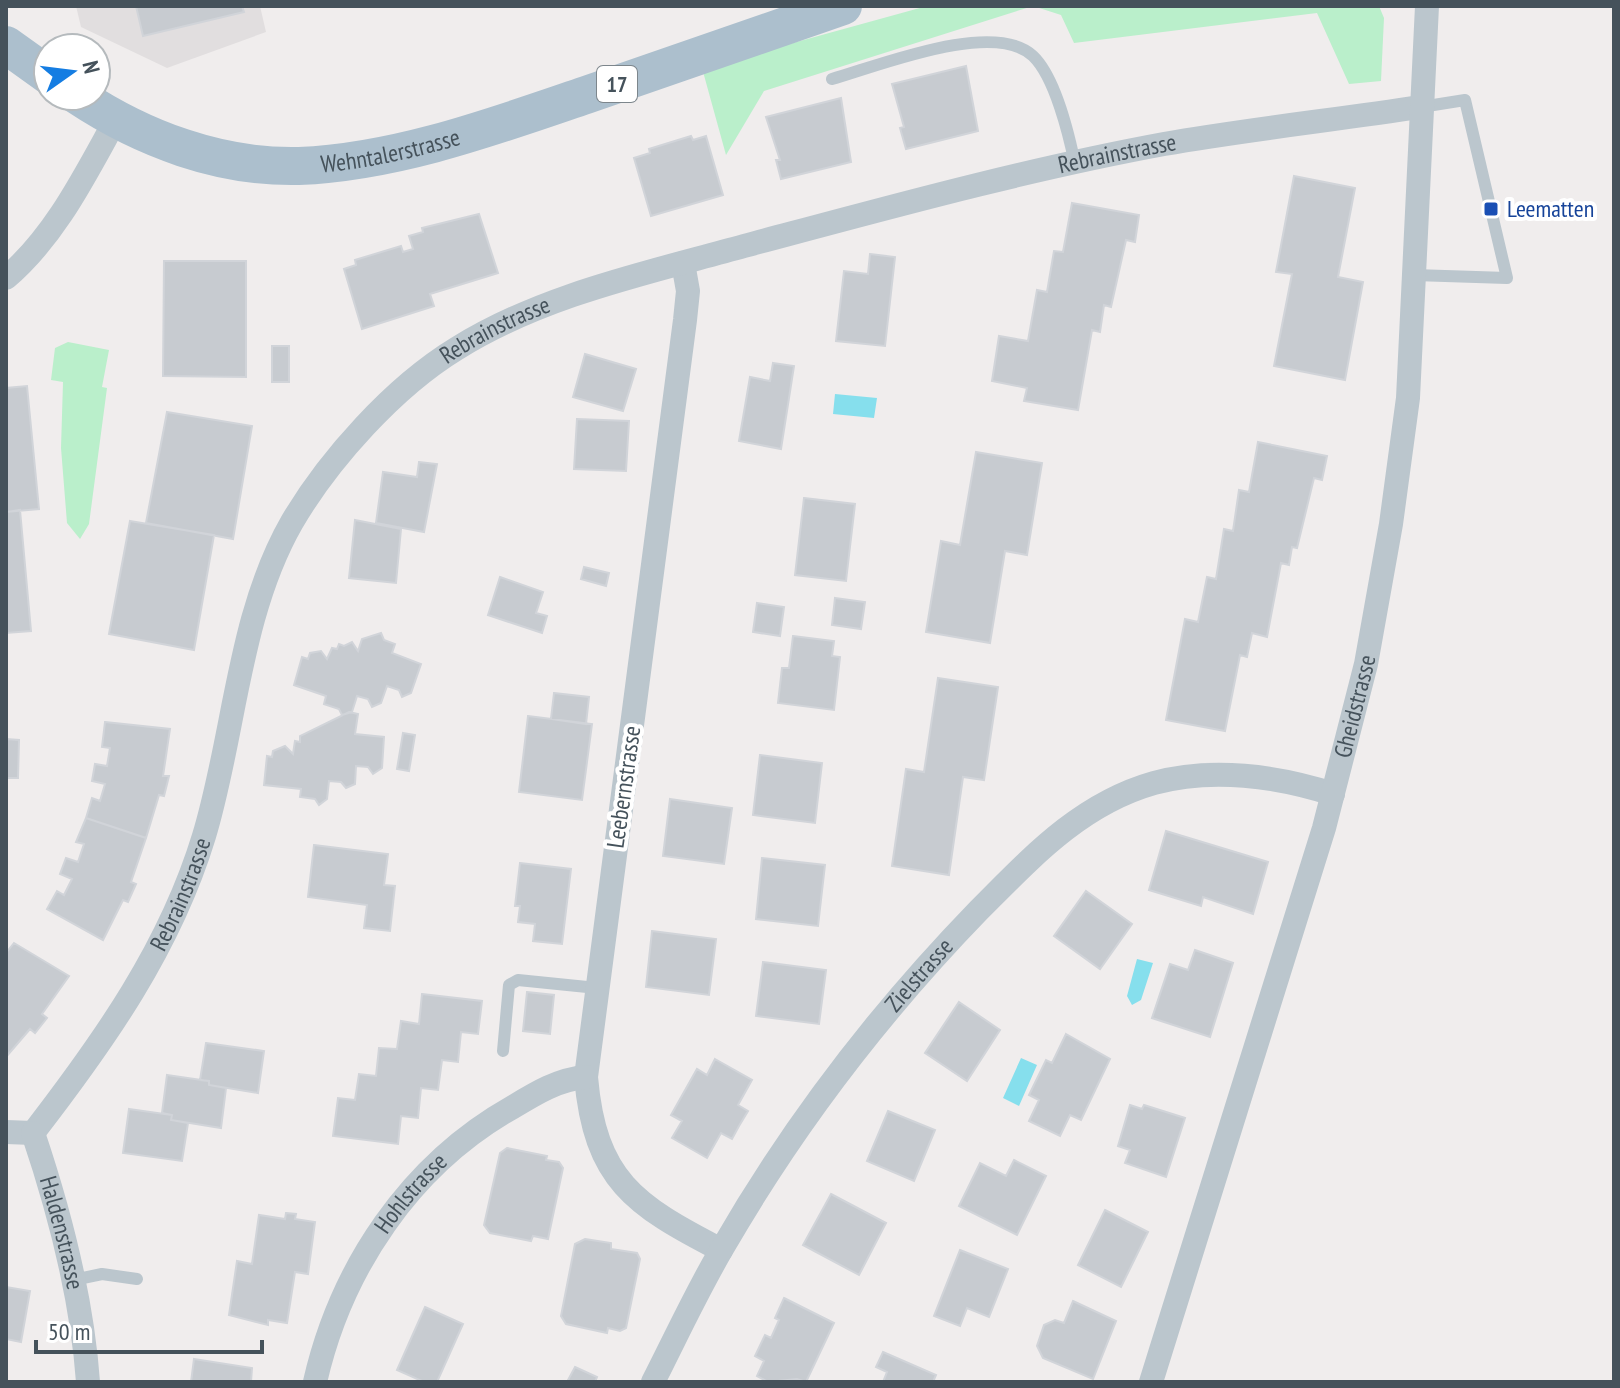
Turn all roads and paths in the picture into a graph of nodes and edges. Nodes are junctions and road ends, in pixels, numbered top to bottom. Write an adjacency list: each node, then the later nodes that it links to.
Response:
1 (843, 6): 8 (main road, Wehntalerstrasse / 17)
2 (1427, 6): 6 (street, Gheidstrasse)
3 (6, 45): 4 (main road)
4 (32, 64)
5 (832, 79): 9 (lane)
6 (1420, 107): 9 (street, Rebrainstrasse); 11 (street, Gheidstrasse); 11 (lane)
7 (102, 112): 8 (main road, 17)
8 (115, 121): 12 (street)
9 (1075, 164): 10 (street, Rebrainstrasse)
10 (683, 263): 14 (street, Leebernstrasse); 18 (street, Rebrainstrasse)
11 (1414, 275): 13 (street, Gheidstrasse)
12 (6, 278)
13 (1333, 794): 19 (street, Zielstrasse); 25 (street, Gheidstrasse)
14 (597, 988): 15 (lane); 16 (street, Leebernstrasse)
15 (503, 1051)
16 (586, 1077): 19 (street, Leebernstrasse); 23 (street, Hohlstrasse)
17 (6, 1132): 18 (street)
18 (33, 1133): 21 (street, Haldenstrasse)
19 (721, 1250): 24 (street, Zielstrasse)
20 (137, 1279): 21 (lane)
21 (73, 1280): 22 (street, Haldenstrasse)
22 (88, 1382)
23 (315, 1382)
24 (653, 1382)
25 (1151, 1382)

